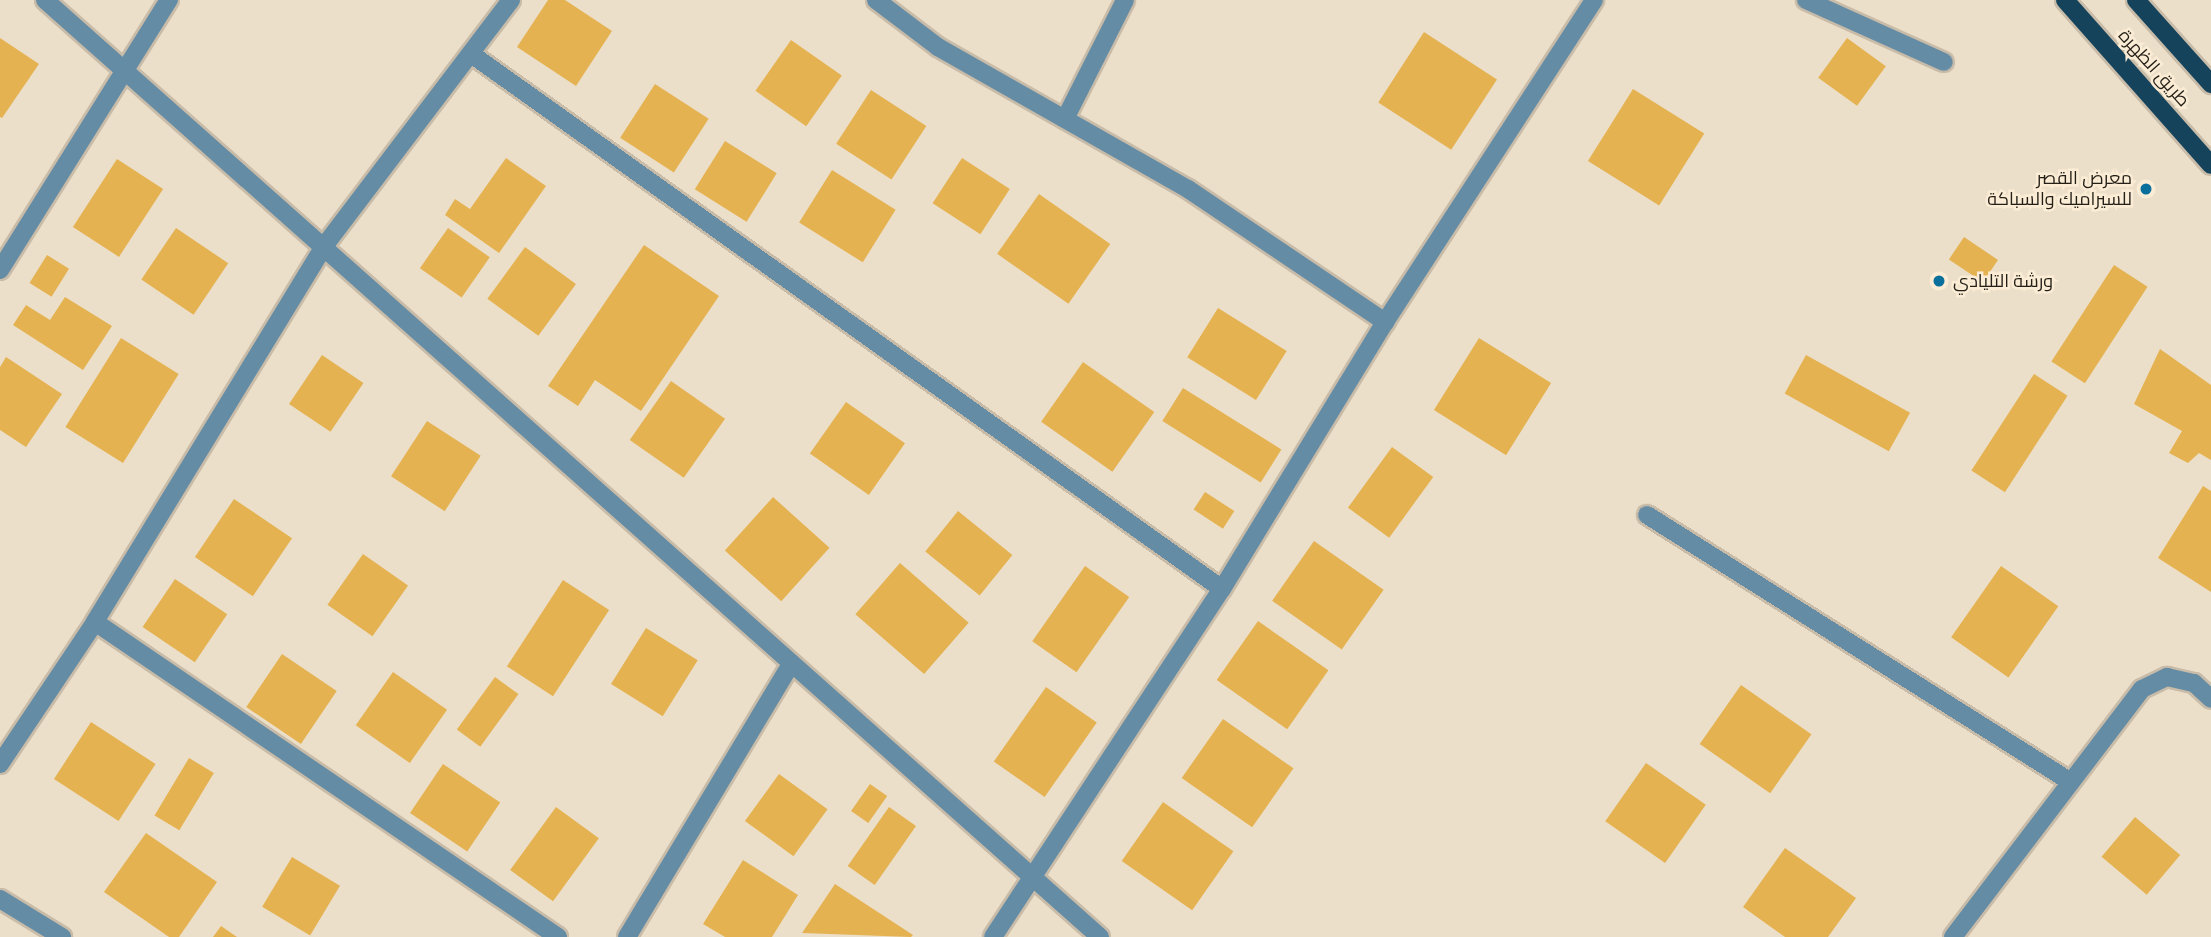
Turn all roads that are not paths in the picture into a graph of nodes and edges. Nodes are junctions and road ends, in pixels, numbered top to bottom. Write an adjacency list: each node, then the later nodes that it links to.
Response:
1 (45, 0): 12 (street)
2 (169, 0): 12 (street)
3 (511, 0): 10 (street)
4 (876, 0): 14 (street)
5 (1125, 0): 14 (street)
6 (1594, 0): 18 (street)
7 (1806, 0): 11 (street)
8 (2065, 0): 15 (main road, طريق الظهرة)
9 (2136, 0): 13 (main road, طريق الظهرة)
10 (474, 56): 16 (street); 20 (street)
11 (1944, 62)
12 (125, 66): 16 (street); 17 (street)
13 (2211, 84)
14 (1065, 119): 18 (street)
15 (2211, 164)
16 (323, 248): 21 (street); 22 (street)
17 (0, 270)
18 (1385, 322): 20 (street)
19 (1647, 516): 25 (street)
20 (1222, 589): 26 (street)
21 (95, 622): 24 (street); 30 (street)
22 (791, 664): 26 (street); 31 (street)
23 (2211, 699): 25 (street)
24 (0, 764)
25 (2069, 781): 28 (street)
26 (1031, 875): 32 (street); 33 (street)
27 (0, 898): 29 (street)
28 (1960, 934)
29 (62, 937)
30 (558, 937)
31 (627, 937)
32 (993, 937)
33 (1100, 937)

